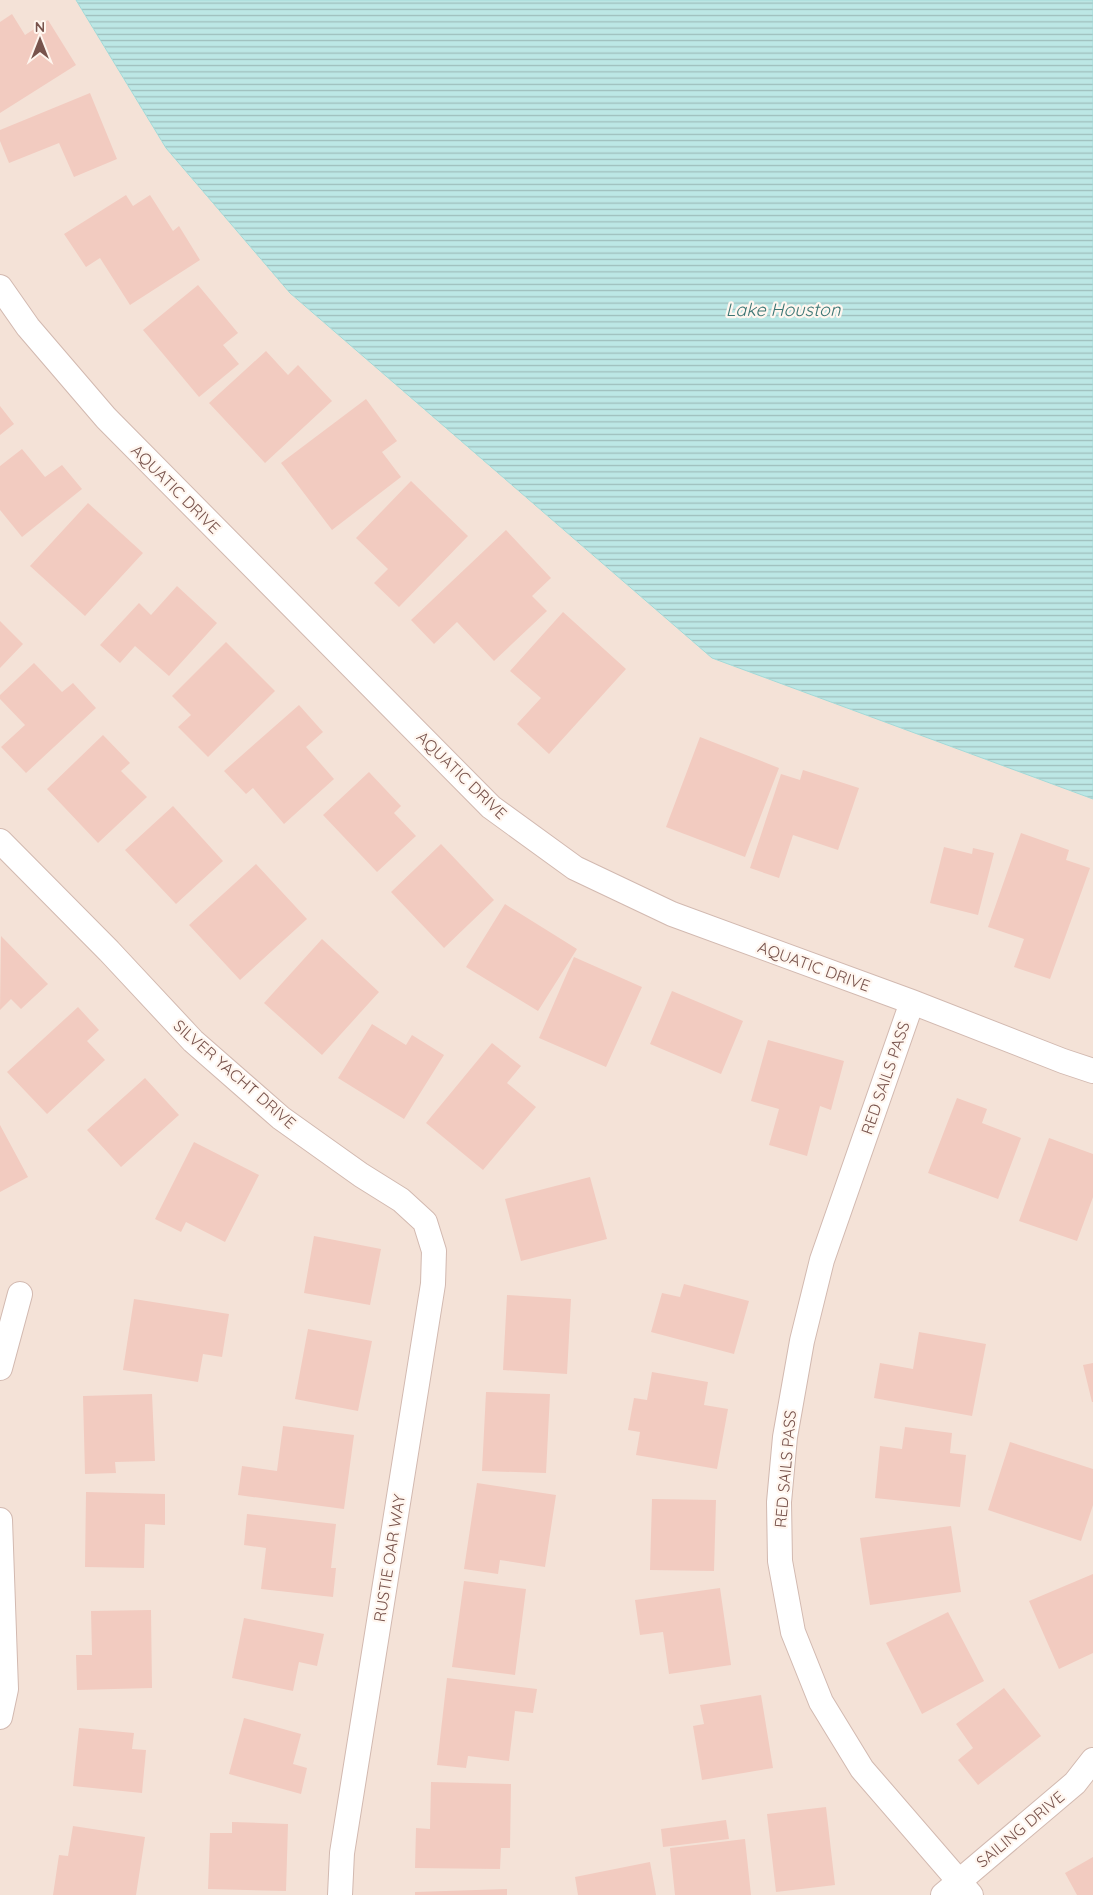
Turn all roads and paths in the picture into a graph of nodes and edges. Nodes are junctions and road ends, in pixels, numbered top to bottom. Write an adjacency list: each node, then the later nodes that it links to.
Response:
1 (0, 287): 3 (street, AQUATIC DRIVE)
2 (0, 841): 5 (street, SILVER YACHT DRIVE)
3 (912, 1002): 4 (street, AQUATIC DRIVE); 11 (street, RED SAILS PASS)
4 (1093, 1071)
5 (425, 1222): 12 (street, RUSTIE OAR WAY)
6 (20, 1294): 7 (street)
7 (0, 1368)
8 (0, 1520): 9 (street)
9 (0, 1717)
10 (1093, 1760): 11 (street, SAILING DRIVE)
11 (958, 1890)
12 (340, 1895)

